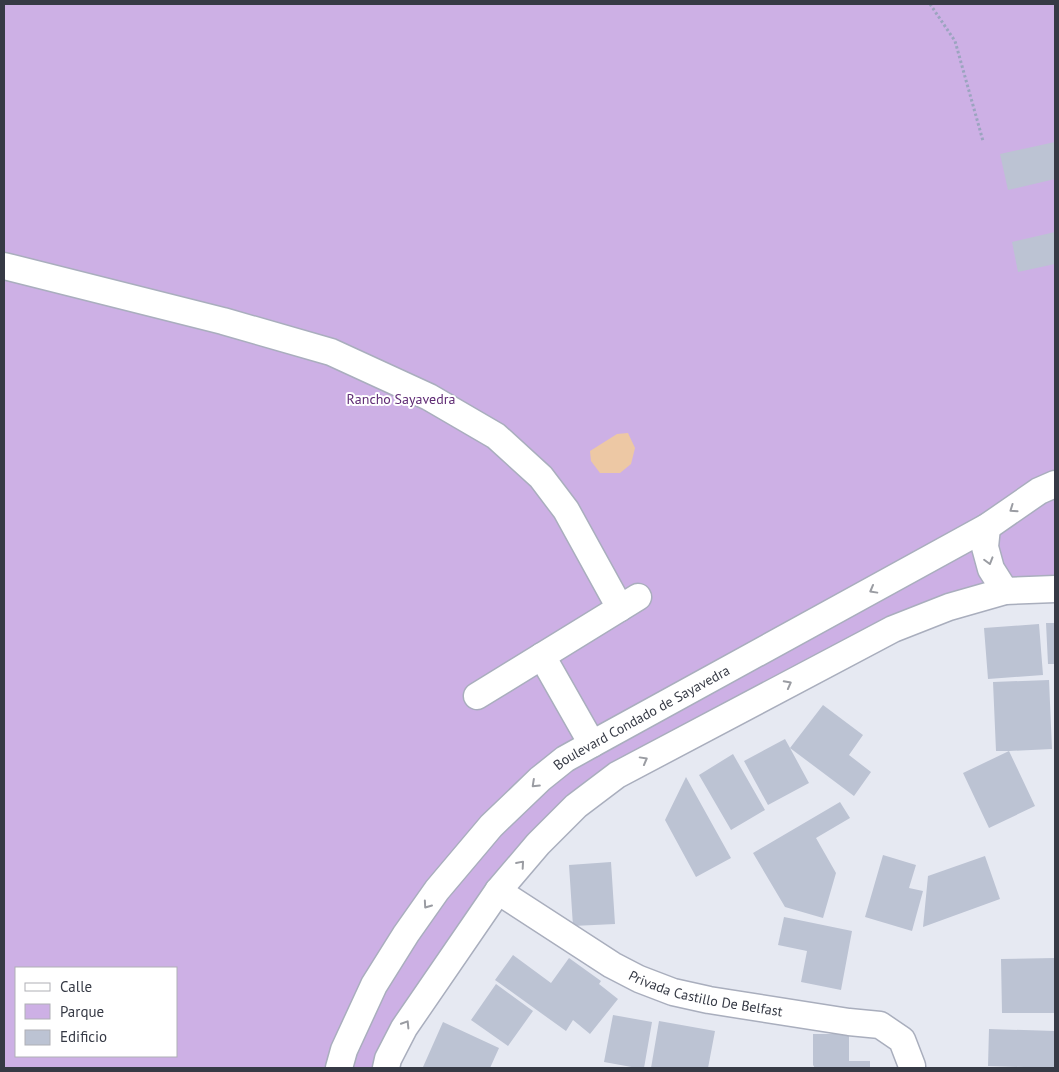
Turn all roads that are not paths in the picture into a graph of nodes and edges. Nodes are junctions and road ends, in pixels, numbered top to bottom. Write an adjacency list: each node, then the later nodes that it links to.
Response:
1 (4, 266): 6 (street)
2 (1055, 484): 3 (street, Boulevard Condado de Sayavedra, one-way to 3)
3 (987, 527): 5 (street, one-way to 5); 8 (street, Boulevard Condado de Sayavedra, one-way to 8)
4 (1055, 589): 5 (street)
5 (1005, 591): 9 (street, one-way to 5)
6 (542, 656): 7 (street); 8 (street)
7 (477, 696)
8 (592, 744): 10 (street, Boulevard Condado de Sayavedra, one-way to 10)
9 (498, 891): 11 (street, one-way to 9); 12 (street, Privada Castillo De Belfast)
10 (339, 1068)
11 (386, 1068)
12 (912, 1068)

